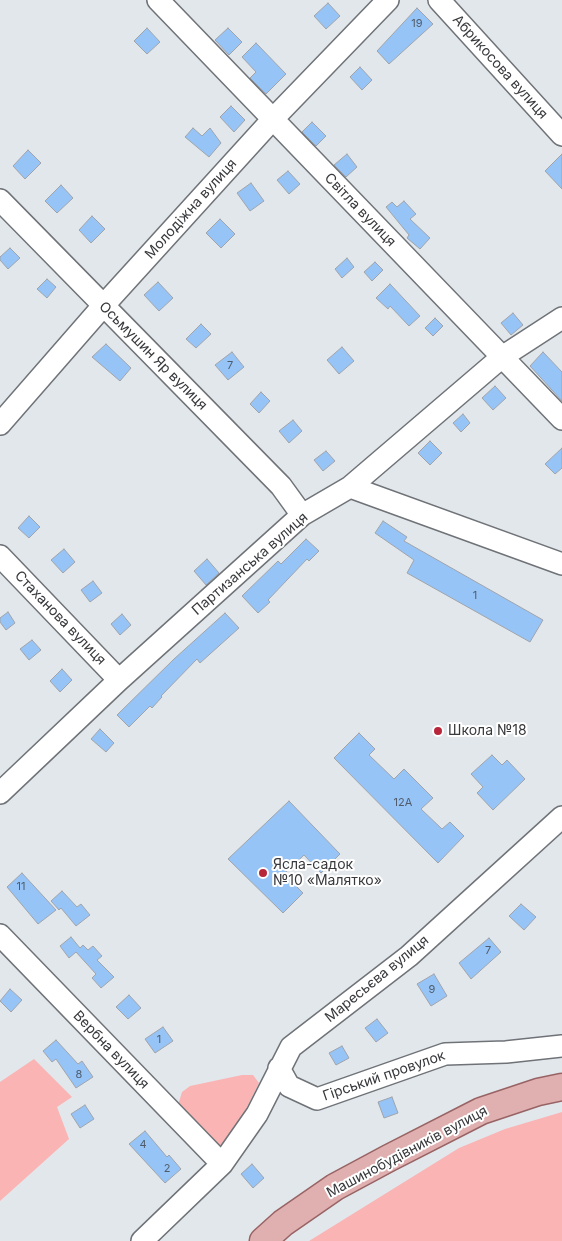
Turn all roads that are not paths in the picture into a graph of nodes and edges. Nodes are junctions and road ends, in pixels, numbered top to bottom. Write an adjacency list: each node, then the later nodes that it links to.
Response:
1 (158, 0): 4 (street, Світла вулиця)
2 (388, 0): 4 (street, Молодіжна вулиця)
3 (439, 0): 5 (street, Абрикосова вулиця)
4 (272, 120): 7 (street, Молодіжна вулиця); 9 (street, Світла вулиця)
5 (562, 135)
6 (0, 200): 7 (street, Осьмушин Яр вулиця)
7 (103, 306): 11 (street, Молодіжна вулиця); 13 (street, Осьмушин Яр вулиця)
8 (562, 318): 9 (street, Партизанська вулиця)
9 (502, 357): 10 (street, Світла вулиця); 12 (street, Партизанська вулиця)
10 (562, 419)
11 (0, 424)
12 (350, 487): 13 (street, Партизанська вулиця); 15 (street)
13 (302, 515): 16 (street, Партизанська вулиця)
14 (0, 556): 16 (street, Стаханова вулиця)
15 (562, 564)
16 (119, 680): 17 (street, Партизанська вулиця)
17 (0, 793)
18 (562, 817): 21 (street, Маресьєва вулиця)
19 (0, 935): 23 (street, Вербна вулиця)
20 (562, 1046): 21 (street, Гірський провулок)
21 (279, 1068): 23 (street, Маресьєва вулиця)
22 (562, 1087): 25 (main road, Машинобудівників вулиця)
23 (222, 1164): 24 (street, Маресьєва вулиця)
24 (142, 1241)
25 (263, 1241)

